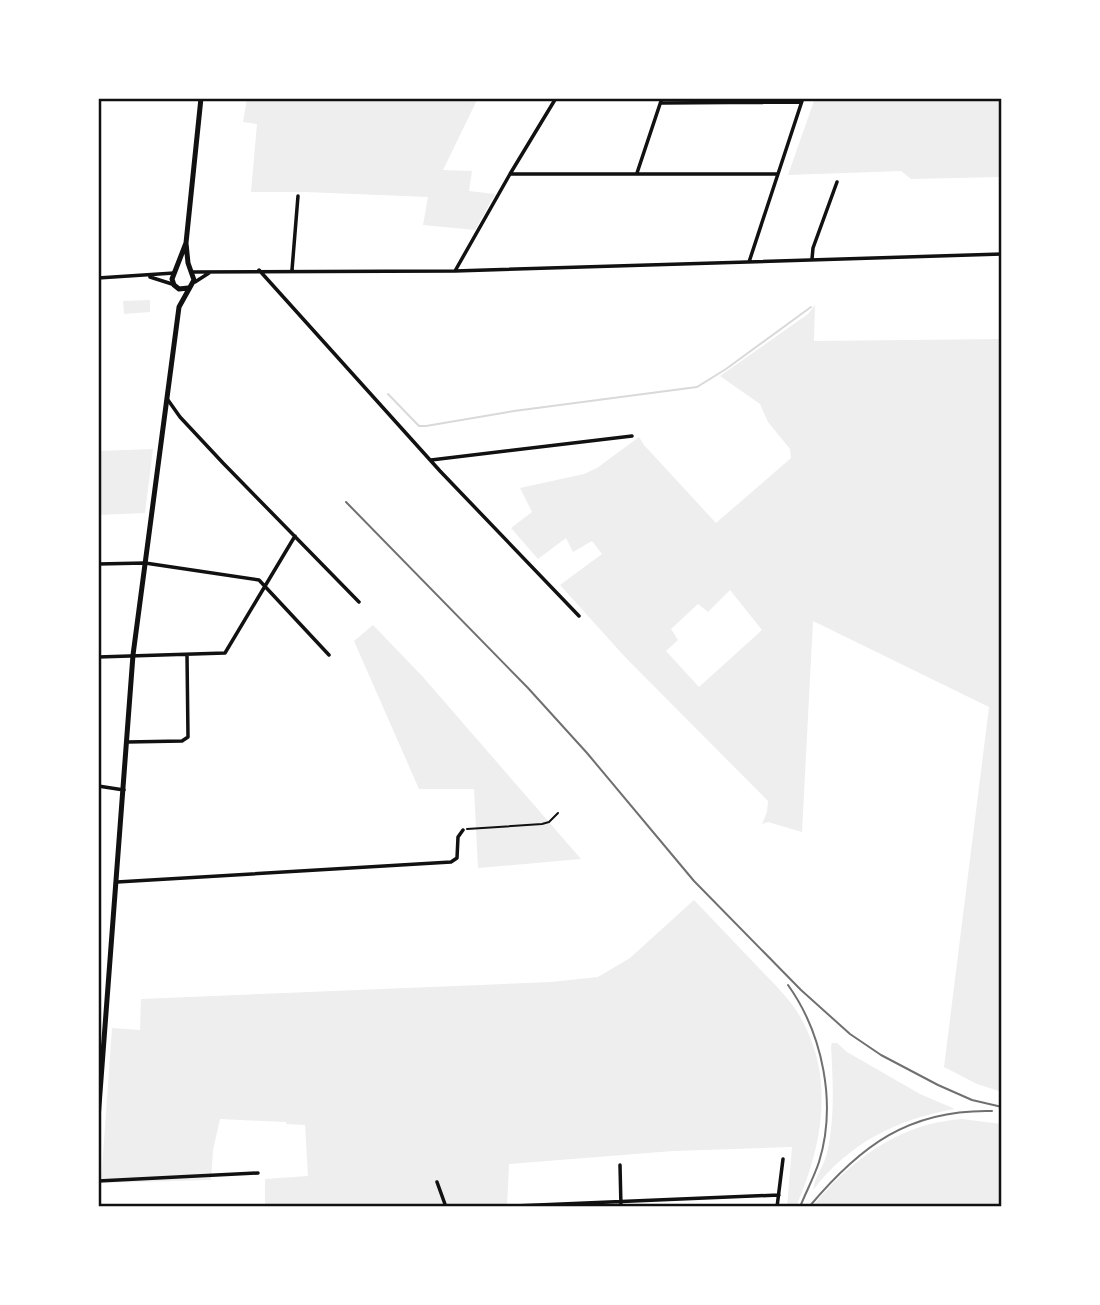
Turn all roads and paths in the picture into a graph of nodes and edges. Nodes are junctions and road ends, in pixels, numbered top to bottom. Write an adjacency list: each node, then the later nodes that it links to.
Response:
1 (201, 98): 10 (main road)
2 (556, 98): 6 (street)
3 (662, 100): 4 (street); 5 (street)
4 (802, 100): 7 (street)
5 (637, 173): 6 (street); 7 (street)
6 (509, 174): 17 (street)
7 (778, 174): 13 (street)
8 (837, 182): 12 (street)
9 (298, 196): 15 (street)
10 (186, 243): 16 (main road); 18 (main road)
11 (1002, 254): 12 (street)
12 (812, 259): 13 (street)
13 (749, 262): 17 (street)
14 (259, 270): 15 (street); 19 (street); 27 (street)
15 (292, 270): 17 (street)
16 (191, 271): 18 (main road); 19 (street); 23 (main road)
17 (456, 271)
18 (174, 272): 20 (street); 22 (main road)
19 (211, 272): 23 (street)
20 (144, 276): 21 (street); 22 (street)
21 (98, 278)
22 (175, 286): 23 (main road); 24 (main road)
23 (191, 286): 24 (main road)
24 (179, 307): 25 (main road)
25 (168, 400): 28 (street); 30 (main road)
26 (632, 436): 27 (street)
27 (430, 460): 33 (street)
28 (295, 536): 31 (street); 32 (street)
29 (98, 564): 30 (street)
30 (145, 564): 31 (street); 36 (main road)
31 (265, 586): 34 (street); 35 (street)
32 (359, 602)
33 (579, 616)
34 (187, 655): 36 (street); 38 (street)
35 (329, 655)
36 (133, 656): 37 (street); 38 (main road)
37 (98, 657)
38 (127, 742): 40 (main road)
39 (98, 786): 40 (street)
40 (124, 789): 43 (main road)
41 (558, 813): 42 (path)
42 (463, 830): 43 (street)
43 (117, 882): 44 (main road)
44 (98, 1119)
45 (783, 1159): 50 (street)
46 (620, 1165): 51 (street)
47 (258, 1174): 48 (street)
48 (98, 1181)
49 (437, 1182): 54 (street)
50 (779, 1195): 51 (street); 56 (street)
51 (621, 1201): 53 (street); 55 (street)
52 (514, 1206): 53 (street)
53 (542, 1206)
54 (446, 1207)
55 (621, 1207)
56 (777, 1207)

